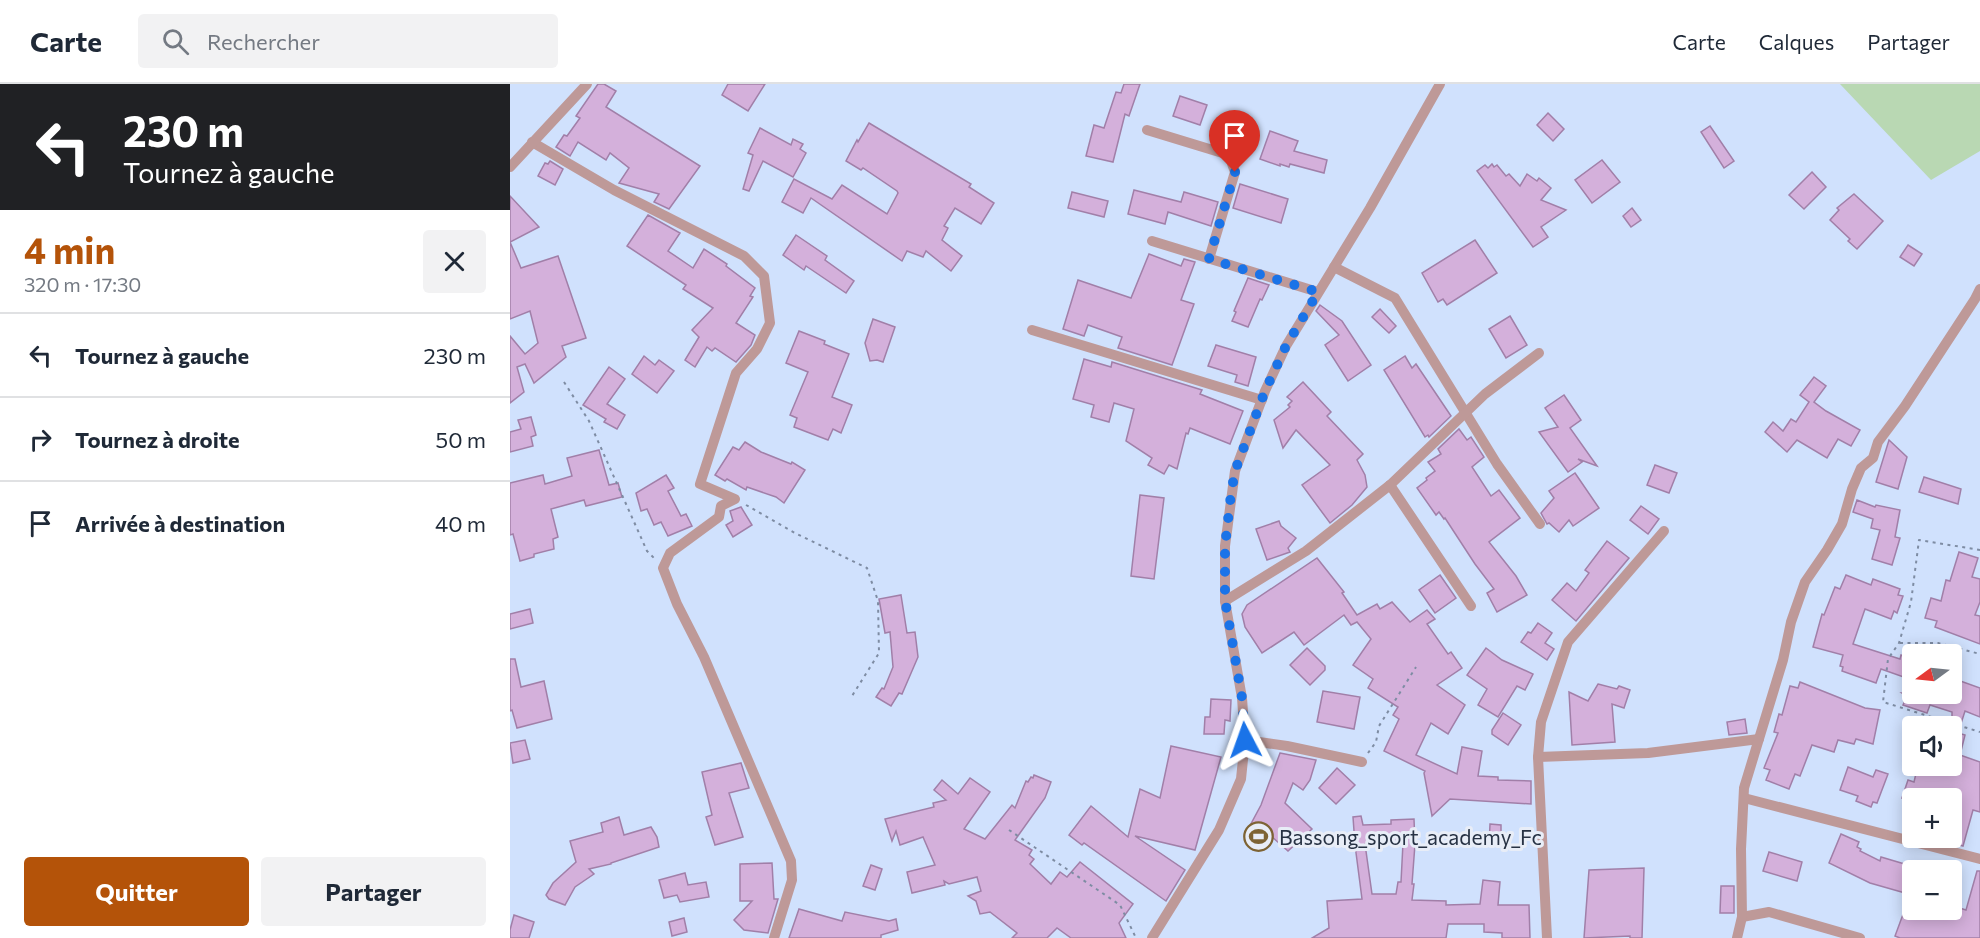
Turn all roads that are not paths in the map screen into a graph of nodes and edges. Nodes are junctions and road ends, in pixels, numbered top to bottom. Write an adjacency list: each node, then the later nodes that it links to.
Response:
1 (587, 84): 4 (street)
2 (1440, 84): 8 (street)
3 (1147, 130): 7 (street)
4 (532, 142): 5 (street); 27 (street)
5 (510, 167)
6 (1152, 241): 7 (street)
7 (1209, 259): 10 (street)
8 (1334, 267): 10 (street); 14 (street)
9 (1980, 289): 20 (street)
10 (1318, 292): 13 (street)
11 (1032, 330): 13 (street)
12 (1539, 353): 14 (street)
13 (1262, 400): 18 (street)
14 (1466, 412): 15 (street); 16 (street)
15 (1390, 485): 18 (street); 19 (street)
16 (1540, 524)
17 (1664, 531): 22 (street)
18 (1225, 600): 21 (street)
19 (1471, 606)
20 (1759, 739): 22 (street); 24 (street)
21 (1245, 740): 23 (street); 28 (street)
22 (1538, 757): 29 (street)
23 (1362, 762)
24 (1744, 798): 25 (street); 26 (street)
25 (1980, 859)
26 (1742, 917): 30 (street); 31 (street)
27 (774, 938)
28 (1152, 938)
29 (1547, 938)
30 (1737, 938)
31 (1860, 938)

